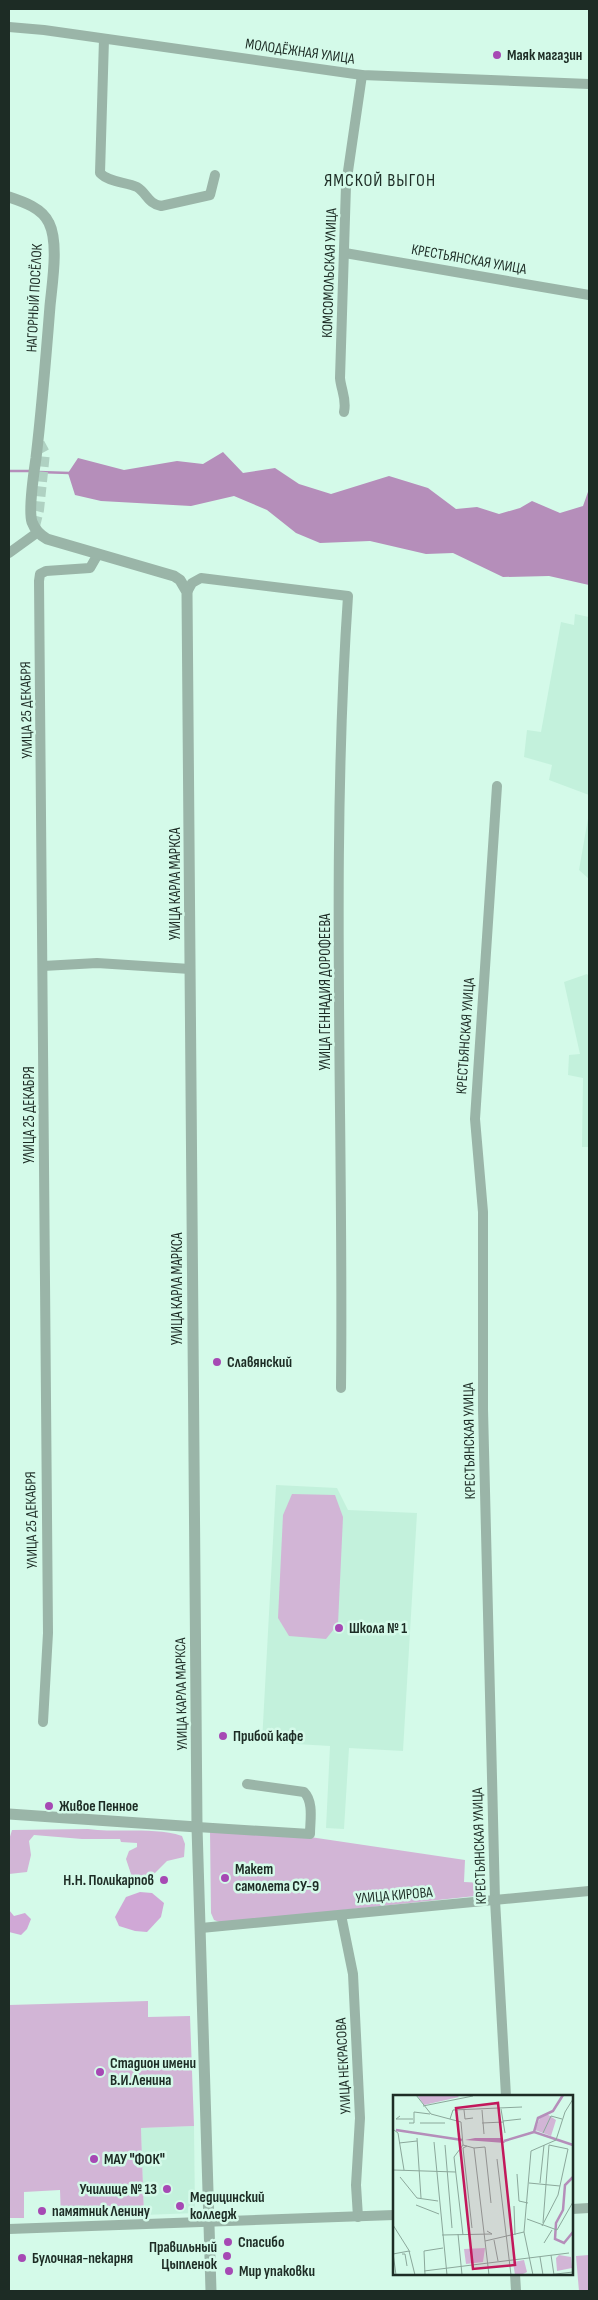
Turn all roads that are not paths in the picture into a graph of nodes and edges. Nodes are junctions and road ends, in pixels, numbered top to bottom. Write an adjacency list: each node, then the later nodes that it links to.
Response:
1 (9, 27): 2 (street, МОЛОДЁЖНАЯ УЛИЦА)
2 (104, 39): 3 (street, МОЛОДЁЖНАЯ УЛИЦА); 5 (street)
3 (362, 75): 4 (street, МОЛОДЁЖНАЯ УЛИЦА); 7 (street, КОМСОМОЛЬСКАЯ УЛИЦА)
4 (589, 84)
5 (215, 175)
6 (9, 197): 10 (street, НАГОРНЫЙ ПОСЁЛОК)
7 (345, 253): 8 (street, КРЕСТЬЯНСКАЯ УЛИЦА); 9 (street, КОМСОМОЛЬСКАЯ УЛИЦА)
8 (589, 294)
9 (344, 412)
10 (38, 532): 11 (street); 12 (street)
11 (9, 553)
12 (98, 554): 13 (street); 15 (street, УЛИЦА 25 ДЕКАБРЯ)
13 (187, 592): 16 (street, УЛИЦА КАРЛА МАРКСА); 17 (street, УЛИЦА ГЕННАДИЯ ДОРОФЕЕВА)
14 (497, 786): 23 (street, КРЕСТЬЯНСКАЯ УЛИЦА)
15 (43, 966): 16 (street); 18 (street, УЛИЦА 25 ДЕКАБРЯ)
16 (190, 969): 21 (street, УЛИЦА КАРЛА МАРКСА)
17 (341, 1388)
18 (43, 1722)
19 (247, 1784): 21 (street)
20 (9, 1814): 21 (street)
21 (197, 1827): 25 (street, УЛИЦА КАРЛА МАРКСА)
22 (589, 1891): 23 (street, УЛИЦА КИРОВА)
23 (495, 1900): 24 (street, УЛИЦА КИРОВА); 26 (street, КРЕСТЬЯНСКАЯ УЛИЦА)
24 (341, 1915): 25 (street, УЛИЦА КИРОВА); 30 (street, УЛИЦА НЕКРАСОВА)
25 (201, 1928): 31 (street, УЛИЦА КАРЛА МАРКСА)
26 (506, 2095)
27 (573, 2208): 28 (street)
28 (589, 2208)
29 (393, 2215): 30 (street)
30 (358, 2217): 31 (street)
31 (210, 2222): 32 (street); 34 (street, УЛИЦА КАРЛА МАРКСА)
32 (9, 2229)
33 (515, 2275): 35 (street)
34 (211, 2291)
35 (516, 2291)

